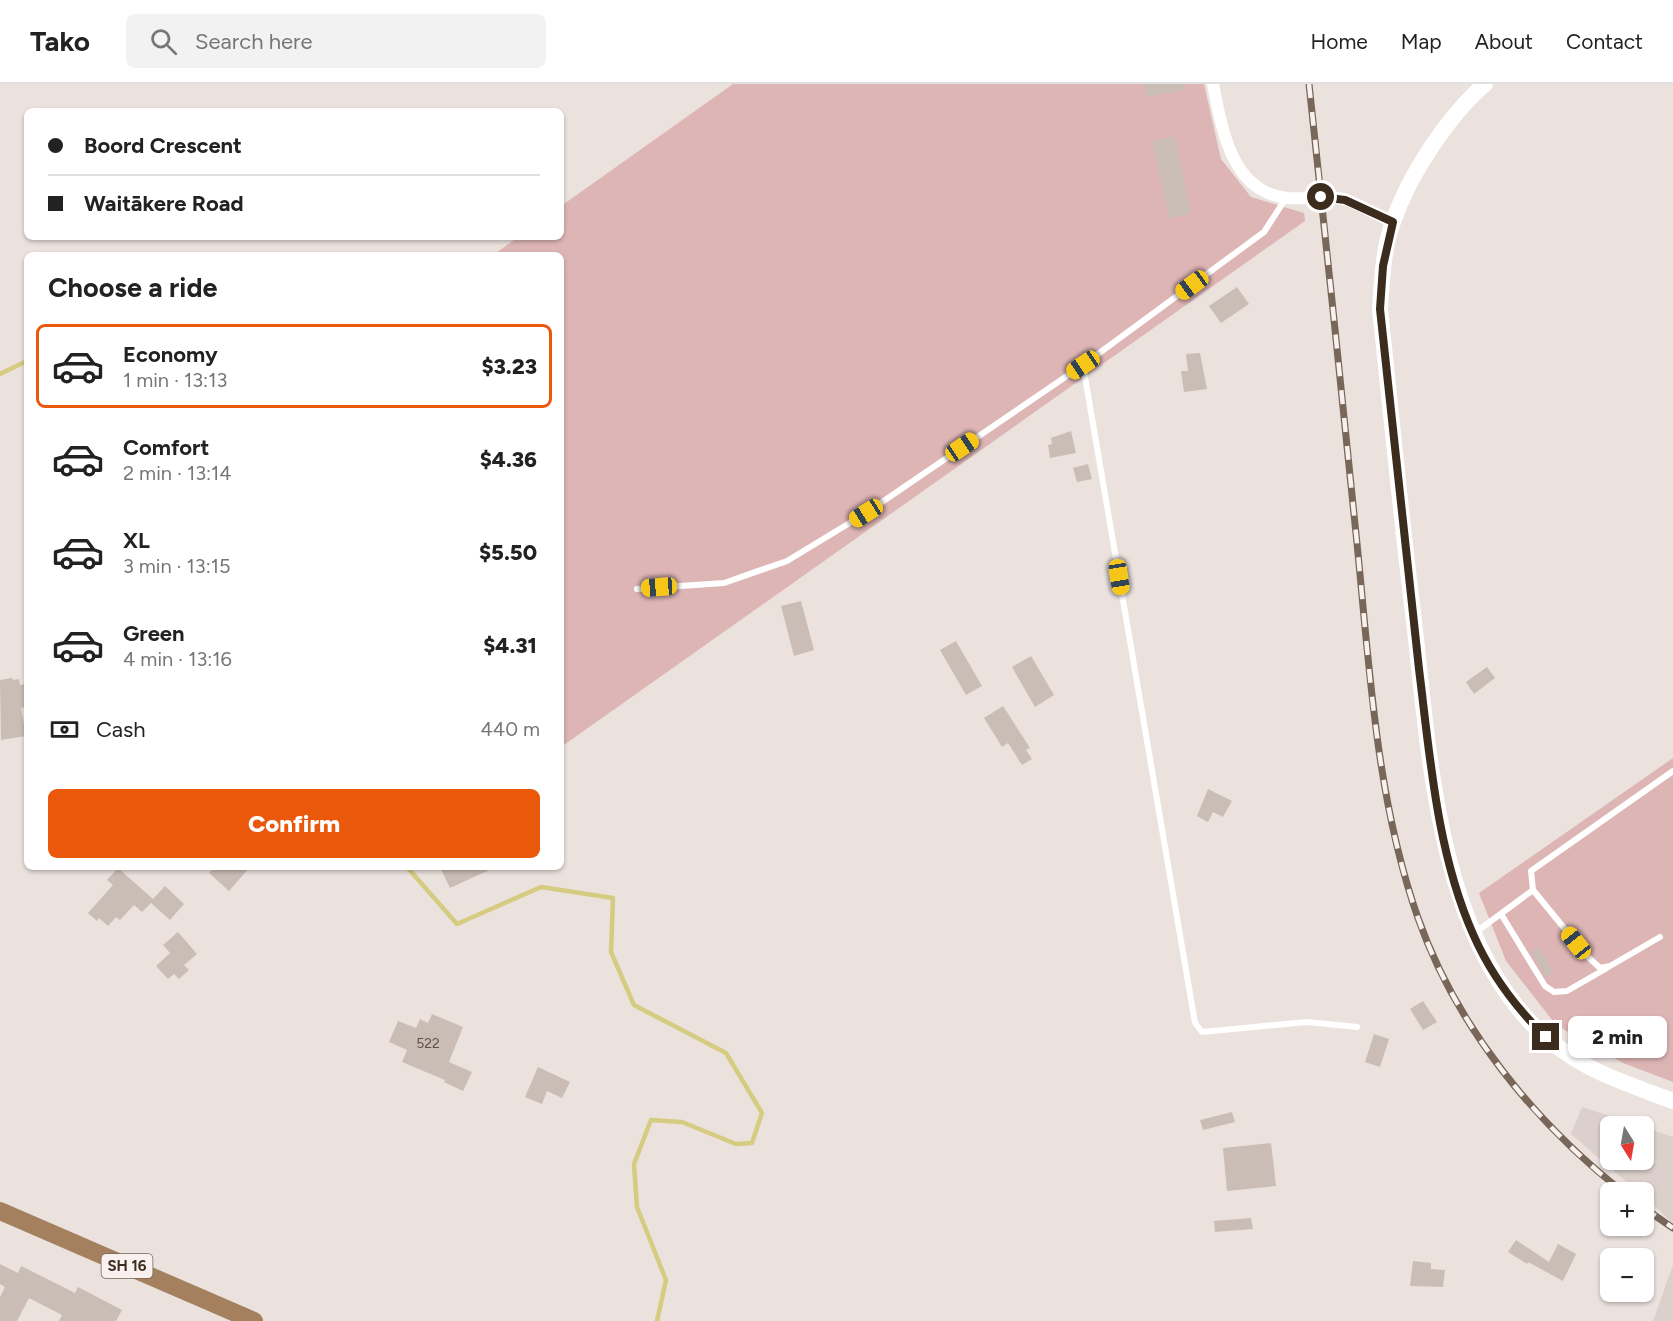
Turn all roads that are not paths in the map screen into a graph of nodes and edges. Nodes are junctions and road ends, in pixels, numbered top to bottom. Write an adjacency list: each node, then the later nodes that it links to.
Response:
1 (1213, 84): 3 (street)
2 (1485, 84): 4 (street)
3 (1287, 198): 4 (street); 5 (lane)
4 (1393, 222): 10 (street)
5 (1083, 365): 6 (lane); 13 (lane)
6 (637, 589)
7 (1673, 771): 8 (lane)
8 (1533, 890): 9 (lane); 12 (lane)
9 (1501, 914): 10 (lane); 12 (lane)
10 (1473, 935): 14 (street)
11 (1660, 937): 12 (lane)
12 (1610, 966)
13 (1357, 1027)
14 (1673, 1101)
15 (0, 1211): 16 (main road, SH 16)
16 (254, 1321)

